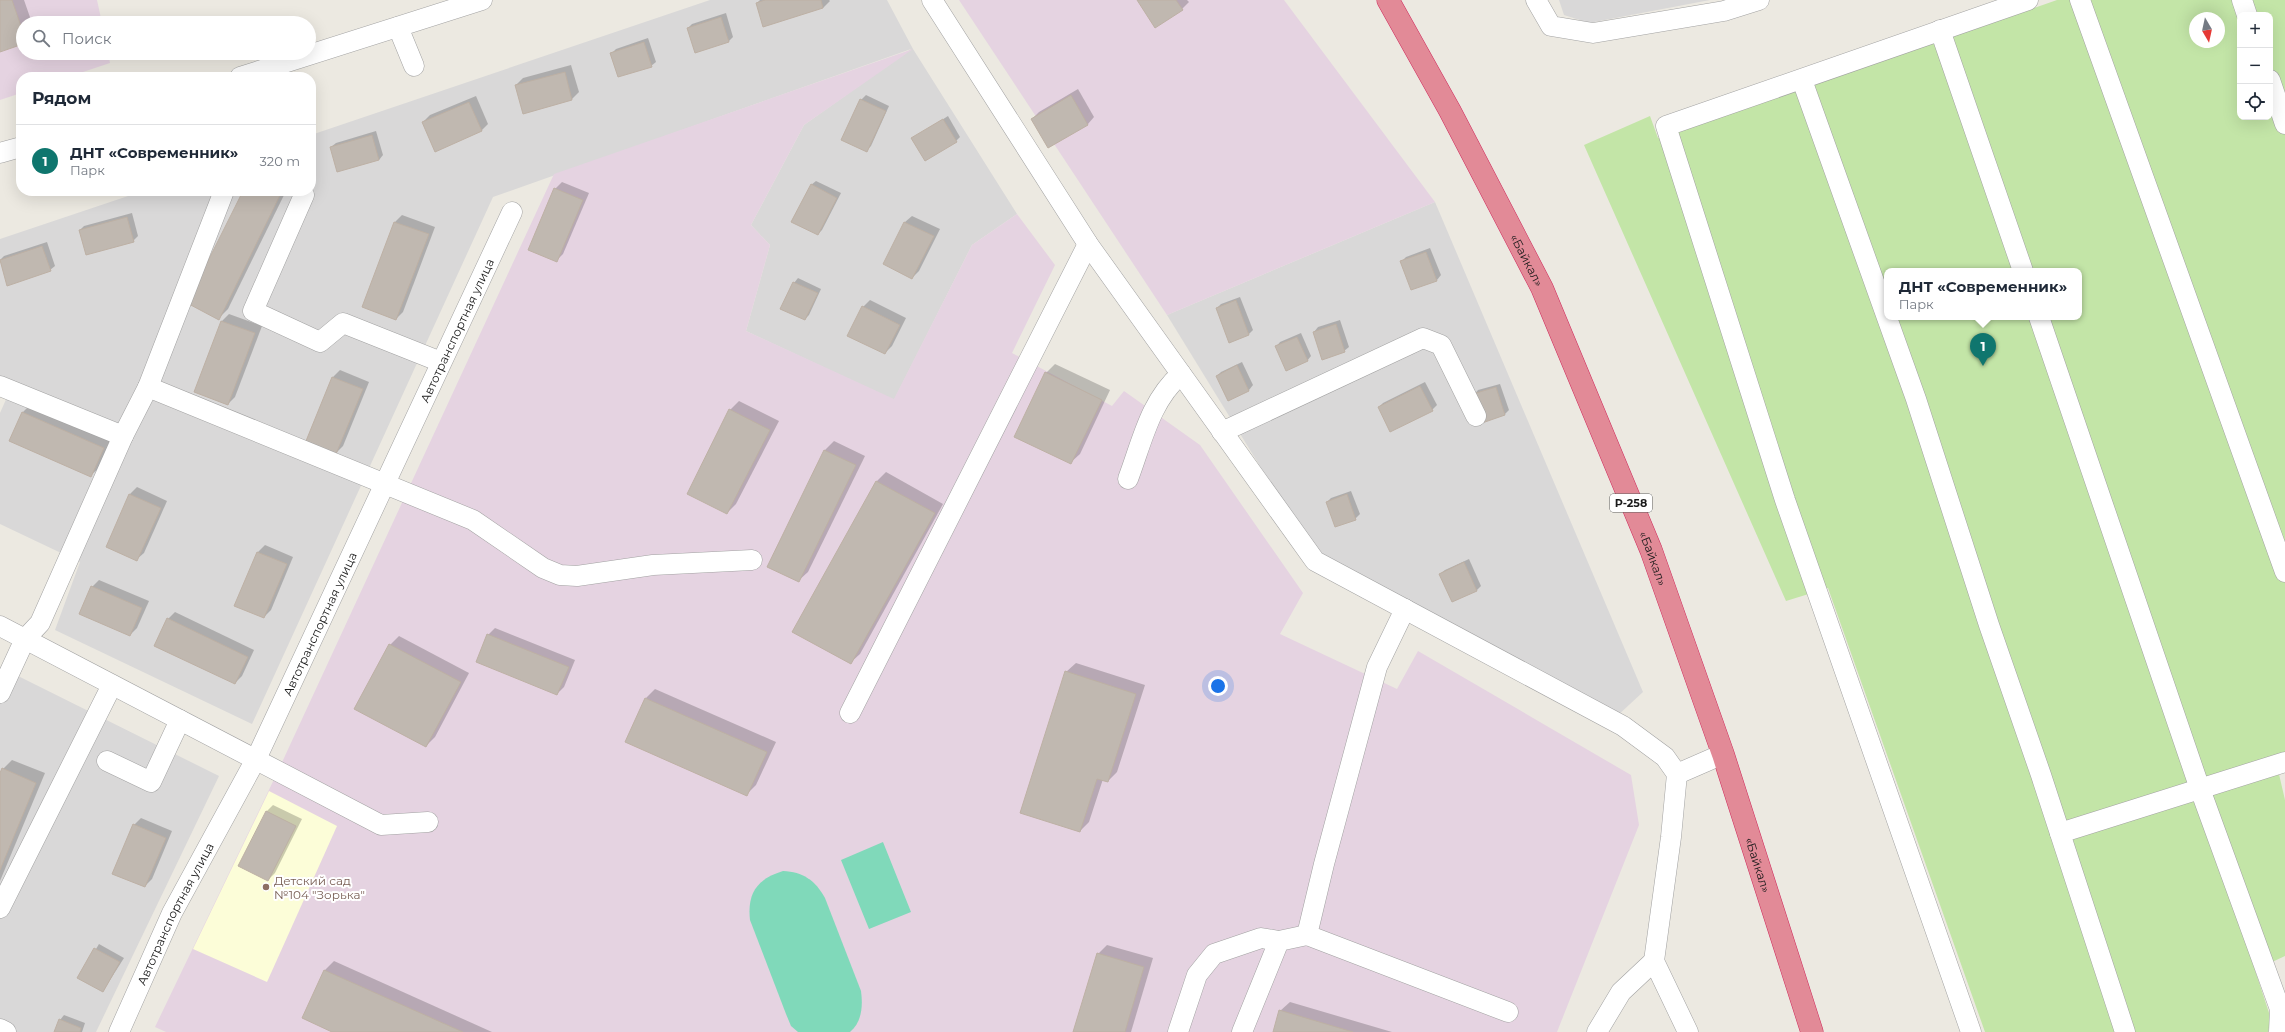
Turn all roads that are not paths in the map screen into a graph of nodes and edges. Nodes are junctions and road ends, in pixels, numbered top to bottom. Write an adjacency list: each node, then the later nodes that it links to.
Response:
1 (482, 0): 10 (street)
2 (932, 0): 24 (street)
3 (1388, 0): 47 (highway, «Байкал» / Р-258)
4 (1536, 0): 5 (street)
5 (1759, 0)
6 (2028, 0): 11 (street)
7 (2080, 0): 39 (street)
8 (2242, 0): 9 (street)
9 (2246, 12)
10 (398, 27): 12 (street); 14 (street)
11 (1940, 30): 16 (street); 25 (street)
12 (316, 53)
13 (294, 60): 15 (street)
14 (414, 66)
15 (256, 72)
16 (1802, 80): 26 (street); 68 (street)
17 (2271, 84): 18 (street)
18 (2285, 124)
19 (16, 148): 20 (street)
20 (0, 153)
21 (222, 196): 32 (street)
22 (304, 196): 29 (street)
23 (512, 212): 29 (street, Автотранспортная улица)
24 (1088, 244): 30 (street); 45 (street)
25 (2022, 268)
26 (1884, 309)
27 (1888, 320): 54 (street)
28 (2040, 320): 52 (street)
29 (441, 362): 37 (street, Автотранспортная улица)
30 (1181, 374): 34 (street); 36 (street)
31 (0, 386): 35 (street)
32 (148, 387): 35 (street); 37 (street)
33 (1476, 416): 34 (street)
34 (1222, 432): 40 (street)
35 (123, 436): 42 (street)
36 (1128, 479)
37 (384, 484): 38 (street); 48 (street, Автотранспортная улица)
38 (752, 560)
39 (2285, 572)
40 (1405, 609): 51 (street); 56 (street)
41 (0, 626): 42 (street)
42 (25, 639): 43 (street); 44 (street)
43 (112, 685): 46 (street); 55 (street)
44 (0, 693)
45 (850, 713)
46 (180, 720): 48 (street); 49 (street)
47 (1722, 754): 51 (street); 67 (highway, «Байкал» / Р-258)
48 (256, 759): 53 (street); 62 (street, Автотранспортная улица)
49 (107, 761)
50 (2285, 762): 52 (street)
51 (1677, 774): 58 (street)
52 (2200, 789): 54 (street); 70 (street)
53 (428, 822)
54 (2060, 833): 69 (street)
55 (0, 908)
56 (1307, 935): 57 (street); 59 (street)
57 (1279, 941): 63 (street); 64 (street)
58 (1654, 961): 65 (street); 66 (street)
59 (1508, 1012)
60 (0, 1029): 61 (street)
61 (6, 1032)
62 (119, 1032)
63 (1178, 1032)
64 (1242, 1032)
65 (1597, 1032)
66 (1688, 1032)
67 (1812, 1032)
68 (1971, 1032)
69 (2125, 1032)
70 (2279, 1032)

